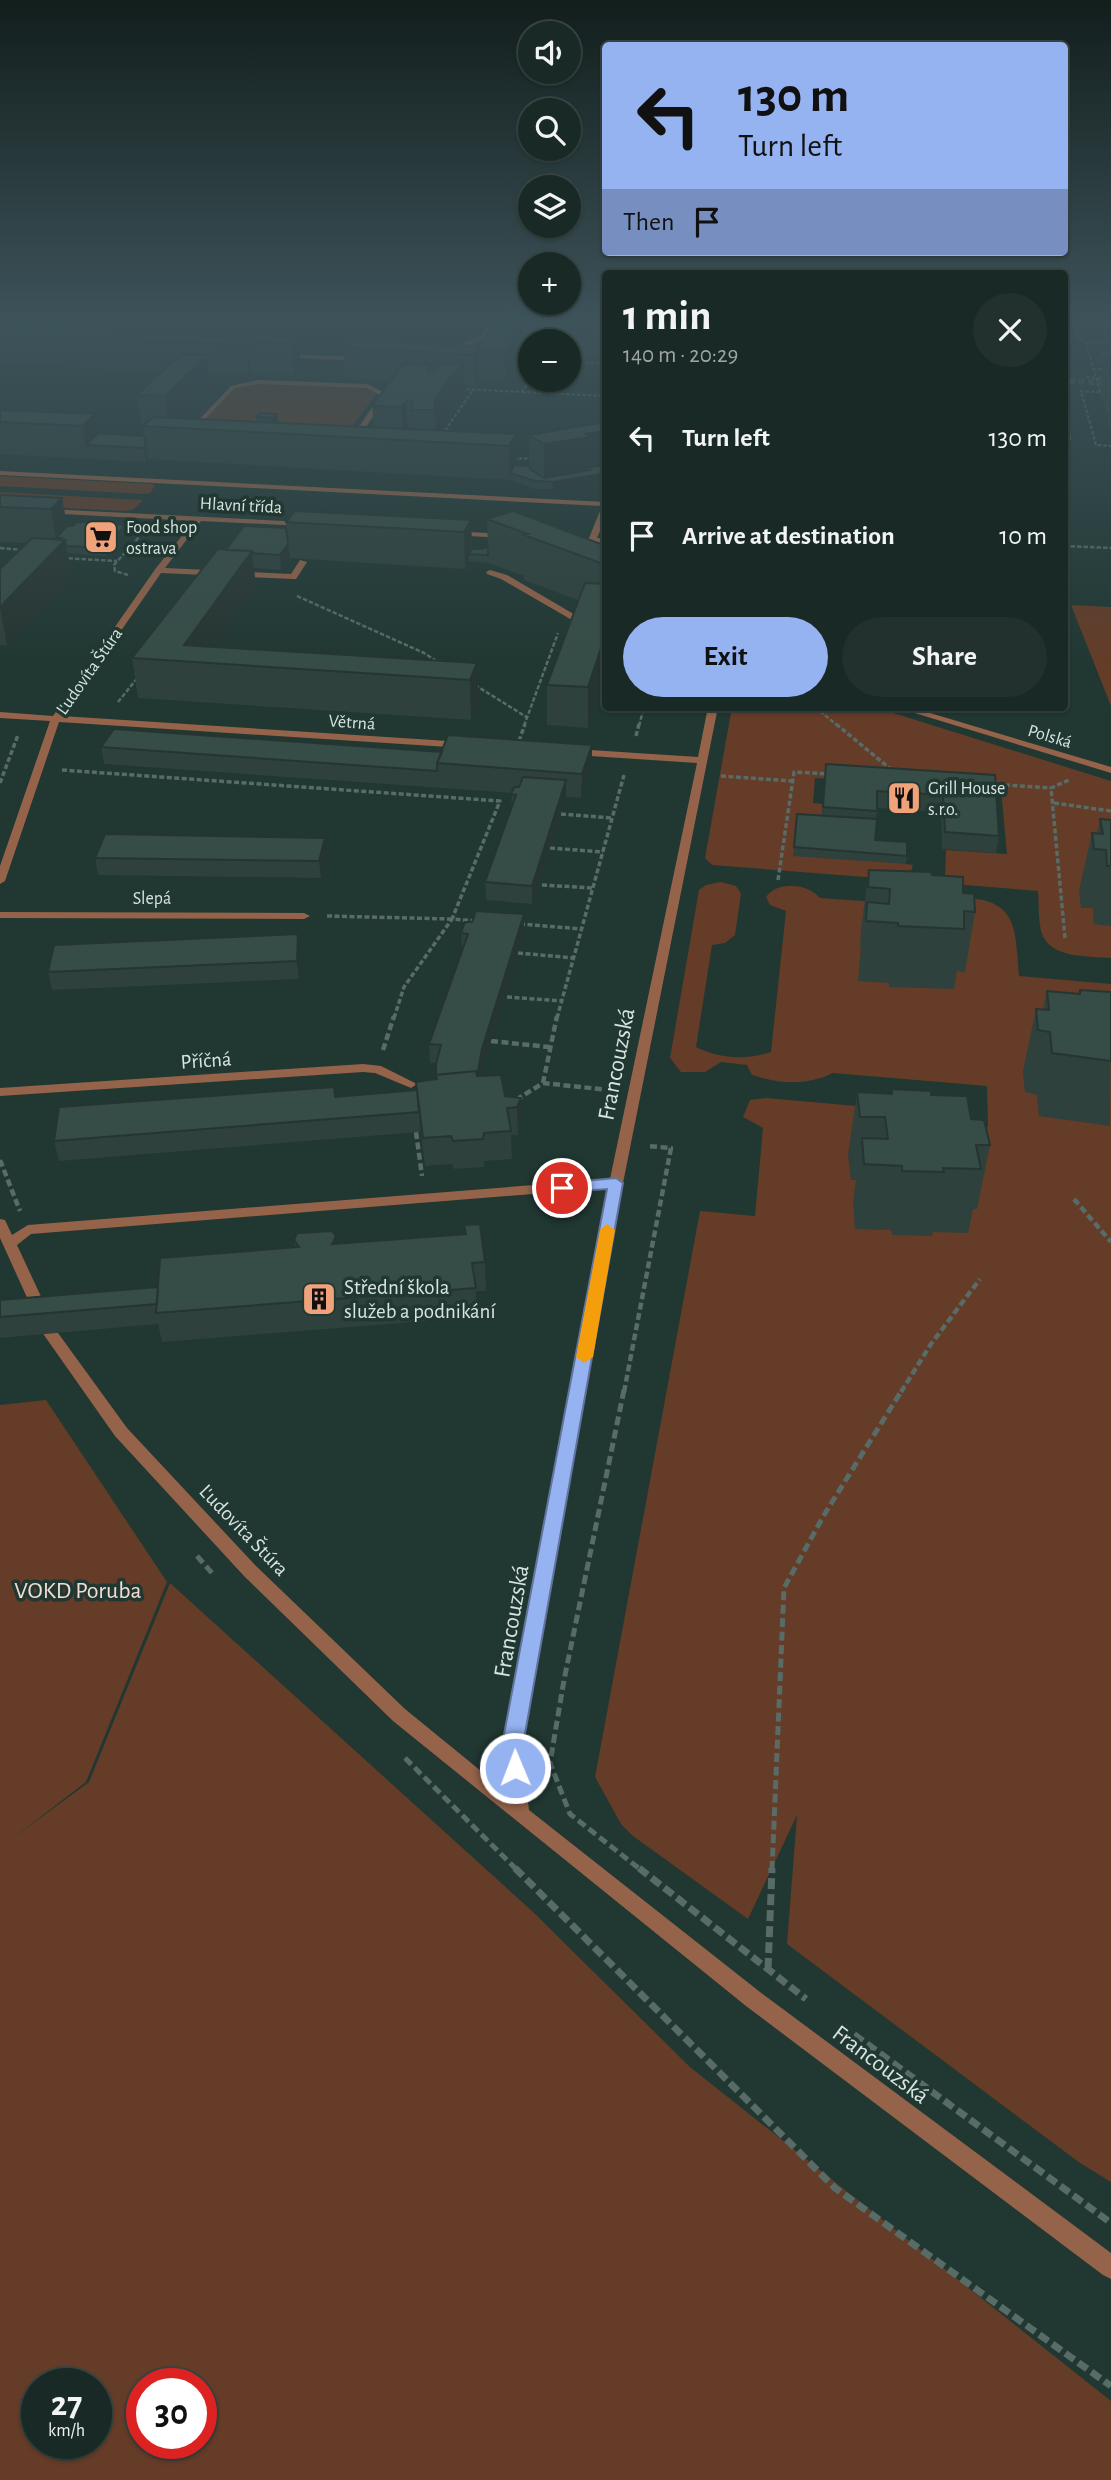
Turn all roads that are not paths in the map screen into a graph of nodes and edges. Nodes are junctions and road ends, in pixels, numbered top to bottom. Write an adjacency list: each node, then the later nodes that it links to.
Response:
1 (192, 433): 2 (street)
2 (355, 433)
3 (1068, 433): 4 (street)
4 (1069, 439)
5 (0, 473): 6 (street, Hlavní třída)
6 (602, 505)
7 (40, 510): 9 (street, Hlavní třída)
8 (602, 515): 14 (street)
9 (199, 519): 10 (street, Hlavní třída); 17 (street, Ľudovíta Štúra)
10 (311, 525)
11 (446, 533): 12 (street)
12 (513, 536)
13 (565, 539): 14 (street)
14 (592, 541): 15 (street)
15 (602, 541)
16 (303, 562): 17 (street)
17 (159, 570): 23 (street, Ľudovíta Štúra)
18 (490, 572): 19 (street)
19 (602, 619)
20 (712, 711): 26 (street, Francouzská)
21 (913, 711): 27 (street, Polská)
22 (0, 715): 23 (street, Větrná)
23 (56, 718): 24 (street, Větrná); 28 (street, Ľudovíta Štúra)
24 (478, 746)
25 (561, 751): 26 (street)
26 (702, 760): 33 (street, Francouzská)
27 (1111, 770)
28 (0, 881)
29 (0, 915): 30 (street, Slepá)
30 (304, 916)
31 (411, 1084): 32 (street, Příčná)
32 (0, 1093)
33 (616, 1183): 35 (street); 36 (street, Francouzská)
34 (0, 1223): 35 (street, Ľudovíta Štúra)
35 (9, 1243): 36 (street, Ľudovíta Štúra)
36 (520, 1814): 37 (street, Francouzská)
37 (1111, 2267)

